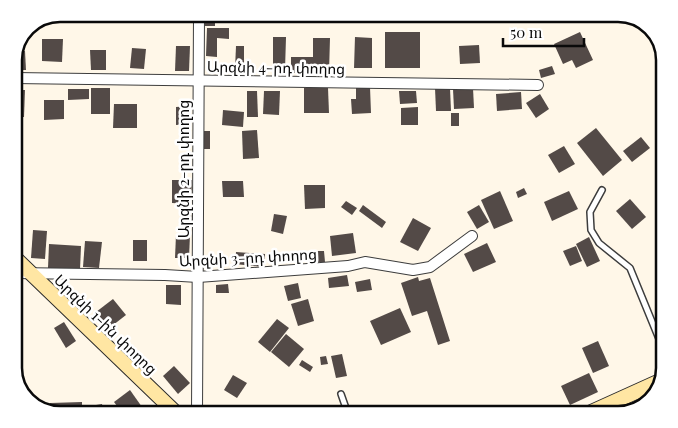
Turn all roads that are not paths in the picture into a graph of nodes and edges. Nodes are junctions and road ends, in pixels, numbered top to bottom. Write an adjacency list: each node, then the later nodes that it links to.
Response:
1 (199, 23): 3 (street, Արզնի 2-րդ փողոց)
2 (23, 78): 3 (street, Արզնի 4-րդ փողոց)
3 (199, 81): 4 (street, Արզնի 4-րդ փողոց); 10 (street, Արզնի 2-րդ փողոց)
4 (538, 86)
5 (602, 190): 11 (lane)
6 (472, 236): 10 (street, Արզնի 3-րդ փողոց)
7 (23, 266): 9 (street, Արզնի 1-ին փողոց)
8 (23, 273): 9 (street, Արզնի 3-րդ փողոց)
9 (30, 273): 10 (street, Արզնի 3-րդ փողոց); 14 (street, Արզնի 1-ին փողոց)
10 (198, 277): 15 (street, Արզնի 2-րդ փողոց)
11 (656, 331)
12 (650, 387): 17 (street)
13 (341, 394): 16 (lane)
14 (169, 406)
15 (197, 406)
16 (345, 406)
17 (605, 406)

